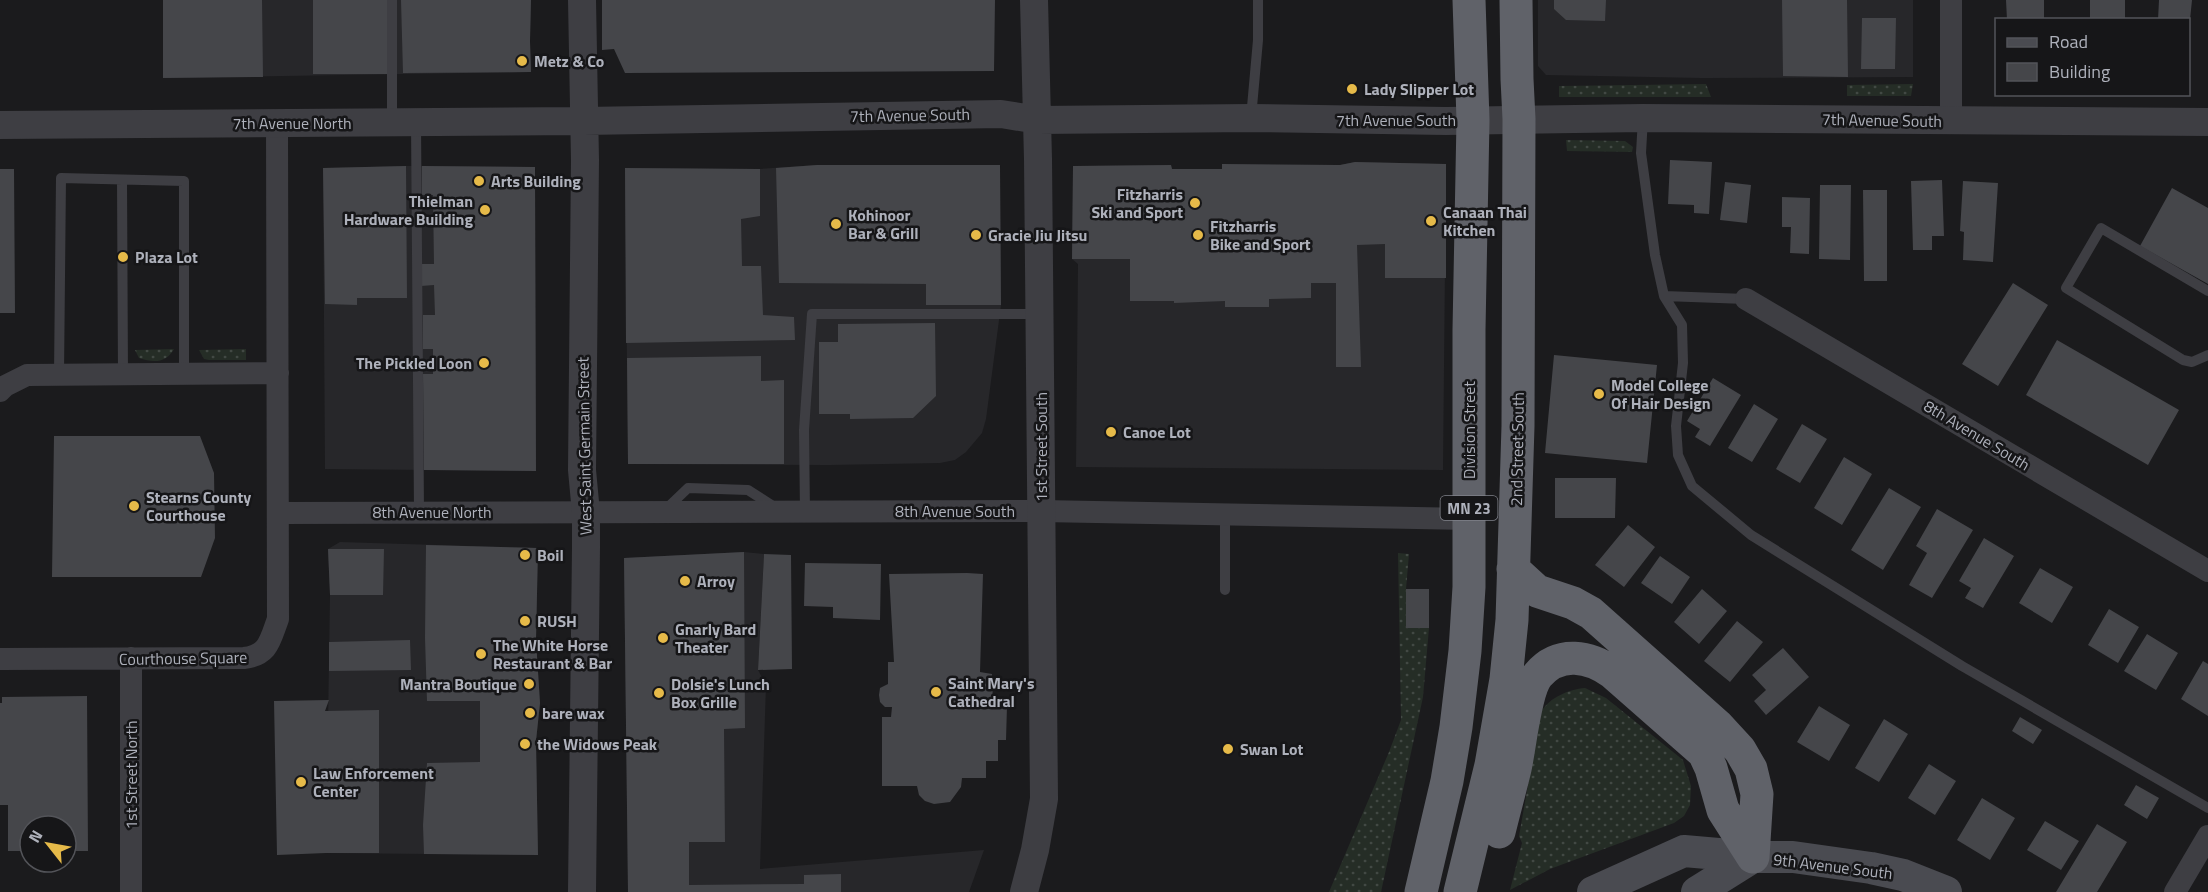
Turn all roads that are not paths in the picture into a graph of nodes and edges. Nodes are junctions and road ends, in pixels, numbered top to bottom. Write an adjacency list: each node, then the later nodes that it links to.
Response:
1 (392, 0): 15 (lane)
2 (582, 0): 13 (street, West Saint Germain Street)
3 (1034, 0): 11 (street, 1st Street South)
4 (1258, 0): 8 (lane)
5 (1469, 0): 12 (highway, Division Street / MN 23)
6 (1516, 0): 10 (highway, 2nd Street South / MN 23)
7 (1951, 0): 14 (street)
8 (1251, 118): 11 (street, 7th Avenue South); 12 (street, 7th Avenue South)
9 (1642, 118): 10 (street, 7th Avenue South); 14 (street, 7th Avenue South); 21 (lane)
10 (1519, 119): 12 (street, 7th Avenue South); 37 (highway, 2nd Street South / MN 23)
11 (1038, 120): 13 (street, 7th Avenue South); 23 (street, 1st Street South)
12 (1473, 120): 36 (highway, Division Street / MN 23)
13 (584, 121): 15 (street, 7th Avenue North); 34 (street, West Saint Germain Street)
14 (1951, 121): 16 (street, 7th Avenue South)
15 (404, 122): 17 (street, 7th Avenue North); 31 (lane)
16 (2208, 122)
17 (277, 123): 18 (street, 7th Avenue North); 26 (street, Courthouse Square)
18 (0, 124)
19 (122, 180): 25 (lane); 27 (lane); 28 (lane)
20 (2208, 291): 24 (lane)
21 (1664, 296): 22 (lane); 42 (lane)
22 (1746, 299): 38 (street, 8th Avenue South)
23 (1040, 314): 30 (street, 1st Street South); 32 (lane)
24 (2208, 355)
25 (184, 374): 26 (street); 28 (street)
26 (278, 374): 33 (street, Courthouse Square)
27 (59, 375): 28 (street); 29 (street)
28 (123, 375)
29 (0, 391)
30 (1041, 511): 32 (street, 8th Avenue South); 35 (street, 8th Avenue South); 48 (street, 1st Street South)
31 (420, 512): 33 (street, 8th Avenue North); 34 (street, 8th Avenue North)
32 (805, 512): 34 (street, 8th Avenue South)
33 (278, 513): 40 (street, Courthouse Square)
34 (586, 513): 47 (street, West Saint Germain Street)
35 (1225, 514): 36 (street, 8th Avenue South); 39 (lane)
36 (1469, 519): 49 (highway, Division Street / MN 23)
37 (1513, 569): 44 (highway); 45 (highway, 2nd Street South / MN 23)
38 (2208, 571)
39 (1225, 590)
40 (131, 658): 41 (street, Courthouse Square); 46 (street, 1st Street North)
41 (0, 659)
42 (2208, 808)
43 (2208, 836): 53 (street)
44 (1753, 857): 45 (highway); 50 (main road, 9th Avenue South); 51 (main road); 52 (main road, 9th Avenue South)
45 (1473, 887)
46 (132, 892)
47 (582, 892)
48 (1024, 892)
49 (1421, 892)
50 (1593, 892)
51 (1697, 892)
52 (1946, 892)
53 (2175, 892)

